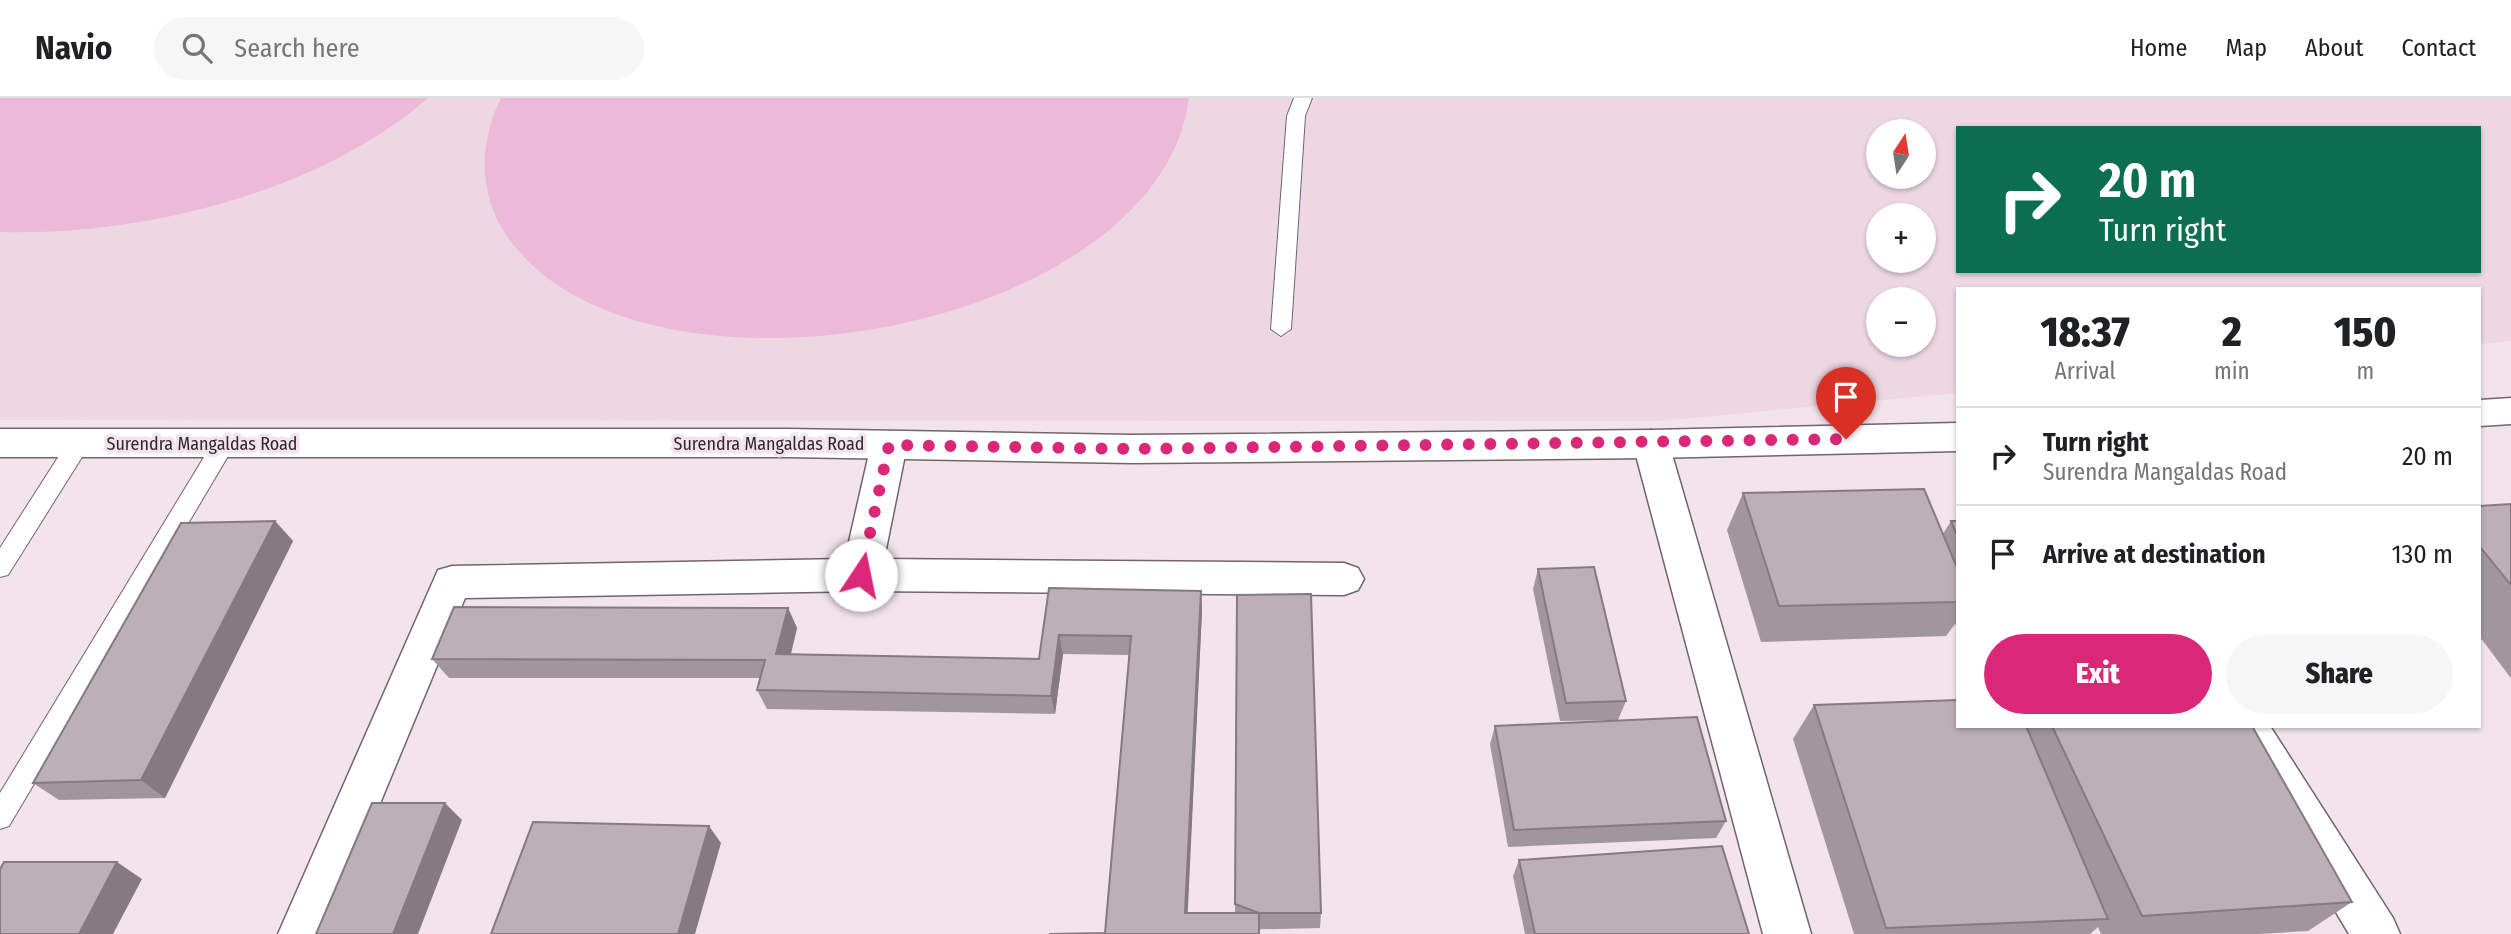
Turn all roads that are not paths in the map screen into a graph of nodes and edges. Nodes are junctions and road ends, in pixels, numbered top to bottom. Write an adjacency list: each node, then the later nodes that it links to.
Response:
1 (1303, 98): 2 (lane)
2 (1281, 329)
3 (2511, 411): 4 (main road)
4 (2481, 413)
5 (1956, 437): 8 (main road, Surendra Mangaldas Road)
6 (0, 443): 7 (main road, Surendra Mangaldas Road)
7 (79, 443): 9 (main road, Surendra Mangaldas Road); 11 (lane)
8 (1651, 444): 10 (main road, Surendra Mangaldas Road); 17 (main road)
9 (223, 445): 10 (main road, Surendra Mangaldas Road); 15 (lane)
10 (889, 445): 12 (main road)
11 (0, 568)
12 (861, 575): 13 (main road); 16 (main road)
13 (1344, 579)
14 (2247, 728): 18 (main road)
15 (0, 817)
16 (302, 934)
17 (1787, 934)
18 (2376, 934)

